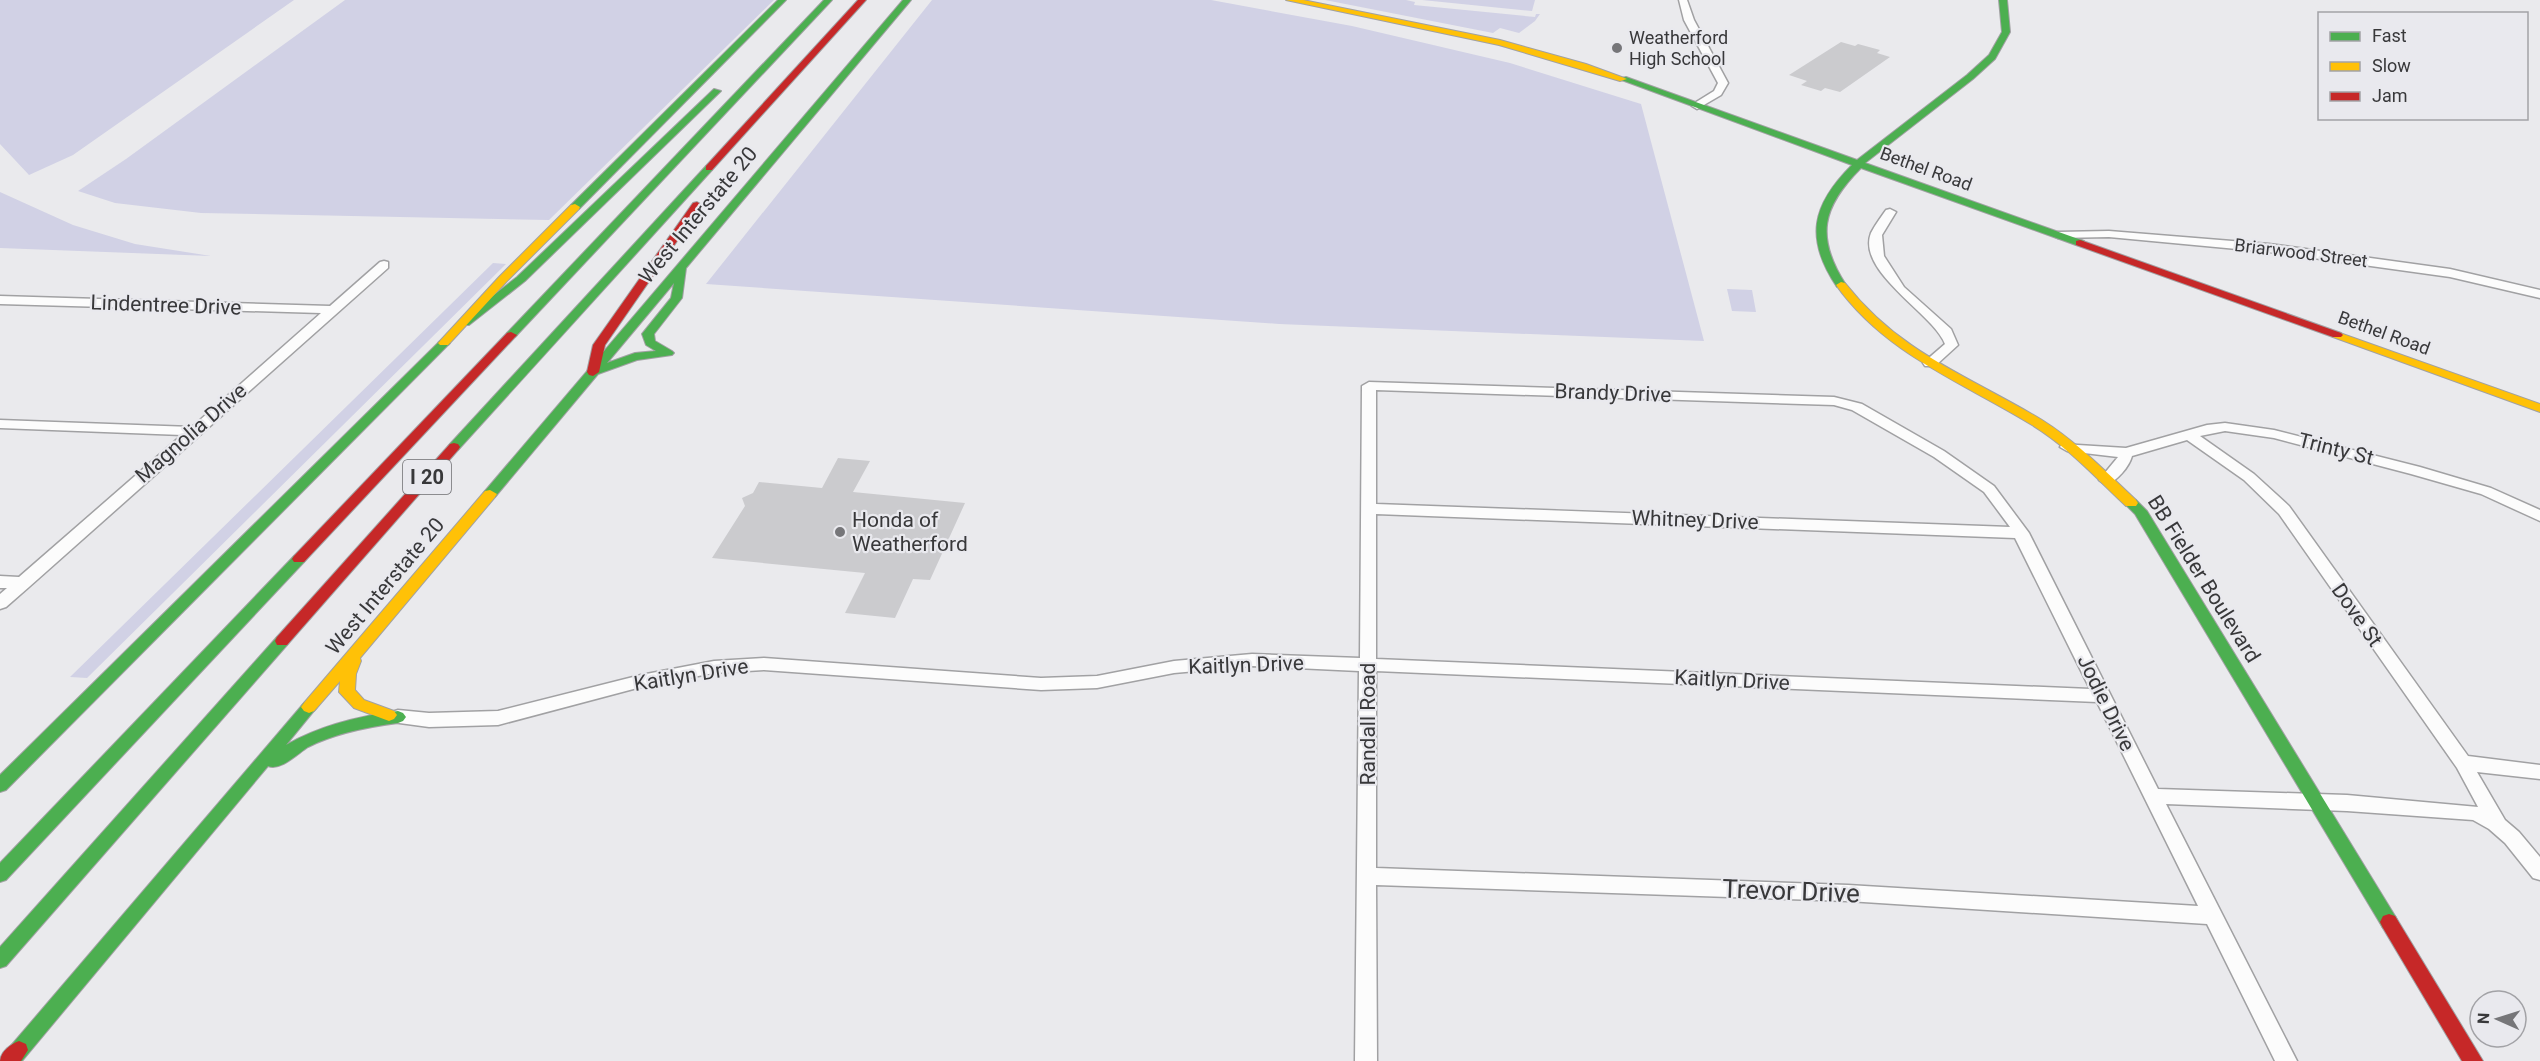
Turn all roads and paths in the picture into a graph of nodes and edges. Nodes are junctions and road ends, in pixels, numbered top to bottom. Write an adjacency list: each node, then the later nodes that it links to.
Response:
1 (782, 0): 21 (main road)
2 (819, 0): 9 (main road)
3 (828, 0): 51 (main road, I 20)
4 (862, 0): 12 (main road, I 20)
5 (907, 0): 17 (main road, West Interstate 20)
6 (1290, 0): 11 (main road, Bethel Road)
7 (1683, 0): 11 (street)
8 (2003, 0): 13 (main road, BB Fielder Boulevard)
9 (766, 45)
10 (725, 84): 21 (main road)
11 (1697, 106): 13 (main road, Bethel Road)
12 (763, 109): 23 (main road); 54 (main road, I 20)
13 (1858, 164): 15 (main road, Bethel Road); 22 (main road, BB Fielder Boulevard)
14 (1890, 212): 22 (street)
15 (2058, 236): 18 (street, Briarwood Street); 26 (main road, Bethel Road)
16 (384, 264): 20 (street, Magnolia Drive)
17 (683, 266): 23 (main road, West Interstate 20); 23 (main road)
18 (2540, 294)
19 (0, 300): 20 (street, Lindentree Drive)
20 (331, 310): 28 (street, Magnolia Drive)
21 (465, 322): 45 (main road)
22 (1930, 363): 30 (main road, BB Fielder Boulevard)
23 (593, 372): 39 (main road, West Interstate 20)
24 (1369, 386): 25 (street, Brandy Drive); 33 (street, Randall Road)
25 (1857, 407): 35 (street, Jodie Drive)
26 (2540, 408)
27 (0, 424): 28 (street)
28 (193, 431): 37 (street, Magnolia Drive)
29 (2188, 435): 31 (street, Trinty St); 34 (street, Trinty St); 43 (street, Dove St)
30 (2067, 447): 31 (street, Trinty St); 32 (main road, BB Fielder Boulevard)
31 (2126, 453): 32 (street)
32 (2106, 480): 47 (main road, BB Fielder Boulevard)
33 (1368, 509): 35 (street, Whitney Drive); 40 (street, Randall Road)
34 (2540, 516)
35 (2021, 533): 41 (street, Jodie Drive)
36 (0, 582): 37 (street)
37 (23, 583): 38 (street, Magnolia Drive)
38 (0, 603)
39 (368, 637): 42 (main road, Kaitlyn Drive); 48 (main road, West Interstate 20)
40 (1368, 665): 41 (street, Kaitlyn Drive); 42 (street, Kaitlyn Drive); 52 (street, Randall Road)
41 (2102, 696): 46 (street, Jodie Drive)
42 (398, 717): 48 (main road, Kaitlyn Drive)
43 (2463, 763): 44 (street); 49 (street, Dove St)
44 (2540, 772)
45 (0, 785)
46 (2153, 796): 47 (street); 53 (street, Jodie Drive)
47 (2318, 803): 49 (street); 58 (main road, BB Fielder Boulevard)
48 (227, 805): 55 (main road, West Interstate 20)
49 (2497, 823): 50 (street)
50 (2540, 872)
51 (0, 874)
52 (1367, 876): 53 (street, Trevor Drive); 56 (street, Randall Road)
53 (2214, 916): 57 (street, Jodie Drive)
54 (0, 960)
55 (9, 1061)
56 (1366, 1061)
57 (2286, 1061)
58 (2474, 1061)

